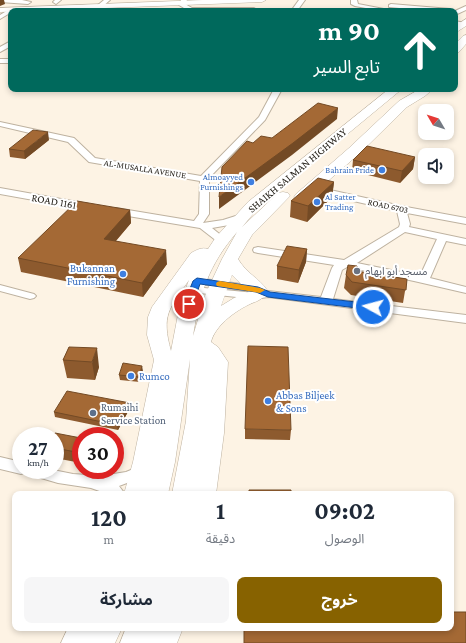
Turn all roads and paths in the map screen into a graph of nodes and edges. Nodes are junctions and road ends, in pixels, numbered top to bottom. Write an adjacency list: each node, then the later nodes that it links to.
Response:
1 (0, 0): 6 (street)
2 (106, 0): 12 (street)
3 (258, 0): 4 (street); 9 (street)
4 (262, 0)
5 (396, 0): 15 (street)
6 (12, 2): 7 (street); 17 (street)
7 (28, 2)
8 (156, 2): 9 (street); 12 (street)
9 (183, 2)
10 (354, 2): 14 (street)
11 (424, 2): 16 (street)
12 (100, 6): 13 (street)
13 (56, 8)
14 (384, 8)
15 (390, 8)
16 (434, 8)
17 (0, 10)
18 (466, 38): 19 (main road)
19 (458, 47)
20 (276, 92): 25 (street)
21 (392, 92): 29 (main road, SHAIKH SALMAN HIGHWAY)
22 (407, 92): 35 (main road, SHAIKH SALMAN HIGHWAY)
23 (423, 92): 26 (main road)
24 (0, 124): 25 (street, AL-MUSALLA AVENUE)
25 (205, 179): 31 (street)
26 (310, 188): 28 (street, ROAD 6703); 35 (main road)
27 (0, 191): 31 (street, ROAD 1161)
28 (401, 209): 30 (street, ROAD 6703); 32 (street)
29 (242, 217): 31 (street, ROAD 1161); 35 (main road, SHAIKH SALMAN HIGHWAY)
30 (466, 221)
31 (200, 225): 35 (street, ROAD 1161)
32 (403, 229): 33 (street); 37 (street)
33 (443, 237): 34 (street); 38 (street)
34 (466, 242)
35 (230, 248): 39 (main road, SHAIKH SALMAN HIGHWAY); 42 (main road, SHAIKH SALMAN HIGHWAY); 43 (main road); 47 (main road)
36 (258, 250): 37 (street)
37 (347, 263): 38 (street); 45 (street)
38 (424, 279): 40 (street)
39 (216, 288): 42 (street); 43 (street); 48 (main road, SHAIKH SALMAN HIGHWAY)
40 (466, 290)
41 (2, 291): 44 (street)
42 (193, 291): 47 (main road); 57 (main road, SHAIKH SALMAN HIGHWAY)
43 (260, 293): 45 (street); 48 (main road)
44 (30, 296)
45 (326, 301): 46 (street)
46 (466, 319)
47 (157, 335): 52 (main road)
48 (204, 338): 49 (main road)
49 (204, 432): 58 (main road); 59 (main road)
50 (0, 462): 51 (street)
51 (12, 465)
52 (143, 471): 54 (street); 56 (main road)
53 (64, 479): 54 (street)
54 (94, 482): 55 (street)
55 (115, 491)
56 (137, 491)
57 (157, 491)
58 (185, 491)
59 (204, 491)
60 (82, 631): 64 (main road)
61 (105, 631): 65 (main road)
62 (140, 631): 66 (main road)
63 (167, 631): 67 (main road)
64 (76, 643)
65 (99, 643)
66 (135, 643)
67 (162, 643)

